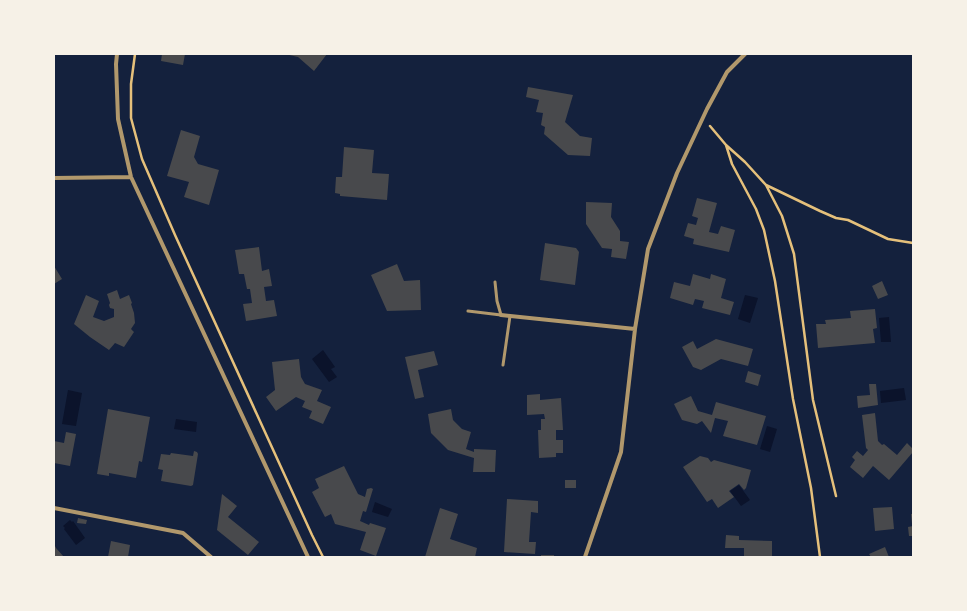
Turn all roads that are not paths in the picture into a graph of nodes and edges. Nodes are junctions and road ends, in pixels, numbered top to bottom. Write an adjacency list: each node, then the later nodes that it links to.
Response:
1 (117, 54): 3 (street)
2 (745, 54): 9 (street)
3 (131, 177): 4 (street); 13 (street)
4 (54, 178)
5 (495, 282): 7 (lane)
6 (468, 311): 7 (lane)
7 (501, 315): 8 (street)
8 (510, 316): 9 (street); 10 (lane)
9 (636, 330): 14 (street)
10 (503, 365)
11 (54, 508): 12 (street)
12 (212, 557)
13 (308, 557)
14 (585, 557)

